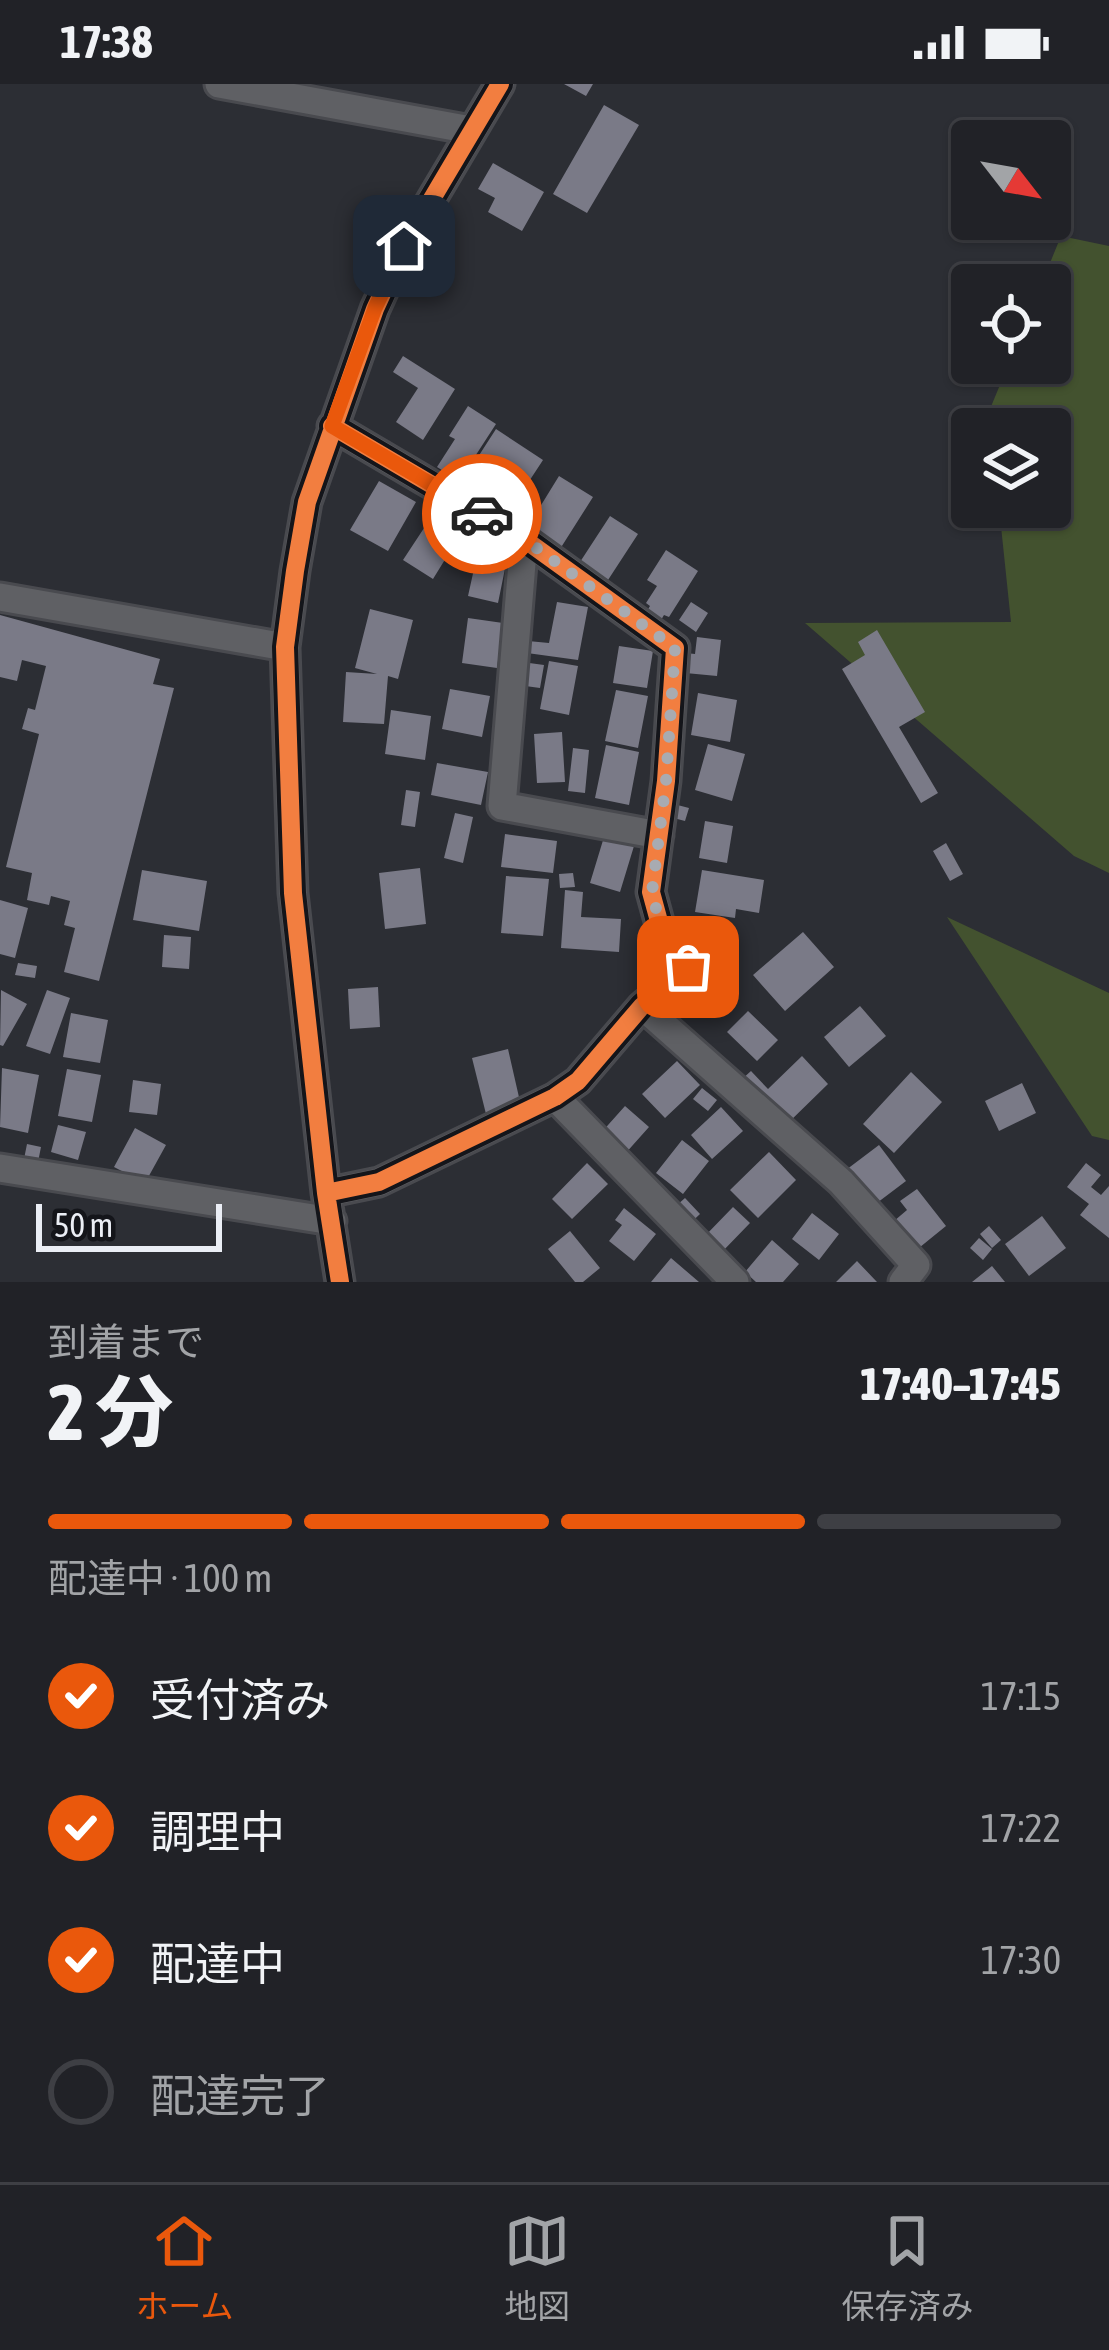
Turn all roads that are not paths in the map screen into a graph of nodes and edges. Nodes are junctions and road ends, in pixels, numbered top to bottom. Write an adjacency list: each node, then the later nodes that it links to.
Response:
1 (219, 84): 3 (street)
2 (500, 84): 3 (street)
3 (471, 130): 4 (street)
4 (332, 426): 5 (street); 7 (street)
5 (524, 539): 8 (street); 8 (street)
6 (0, 597): 7 (street)
7 (285, 647): 12 (street)
8 (659, 835): 9 (street)
9 (642, 1006): 10 (street); 15 (street)
10 (555, 1097): 12 (street); 14 (street)
11 (0, 1168): 12 (street)
12 (329, 1207): 13 (street)
13 (340, 1282)
14 (735, 1282)
15 (903, 1282)

